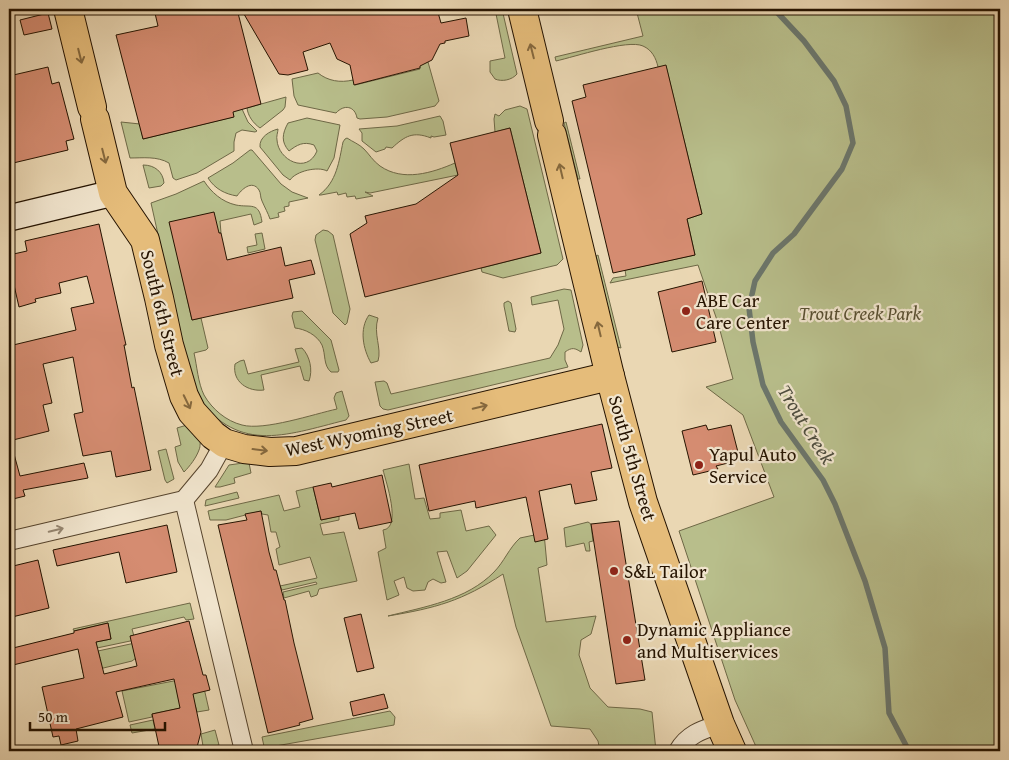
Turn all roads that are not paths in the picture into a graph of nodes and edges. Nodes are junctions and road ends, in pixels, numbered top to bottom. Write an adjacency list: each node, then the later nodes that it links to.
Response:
1 (68, 9): 3 (main road, South 6th Street, one-way to 3)
2 (522, 9): 5 (main road, South 5th Street, one-way to 2)
3 (113, 193): 4 (street); 6 (main road, South 6th Street, one-way to 6)
4 (9, 218)
5 (610, 376): 6 (main road, West Wyoming Street, one-way to 5); 9 (main road, South 5th Street)
6 (224, 443): 7 (street)
7 (184, 500): 8 (street, one-way to 7); 10 (street)
8 (9, 541)
9 (720, 724): 11 (street); 12 (main road, South 5th Street)
10 (244, 751)
11 (678, 751)
12 (732, 751)

